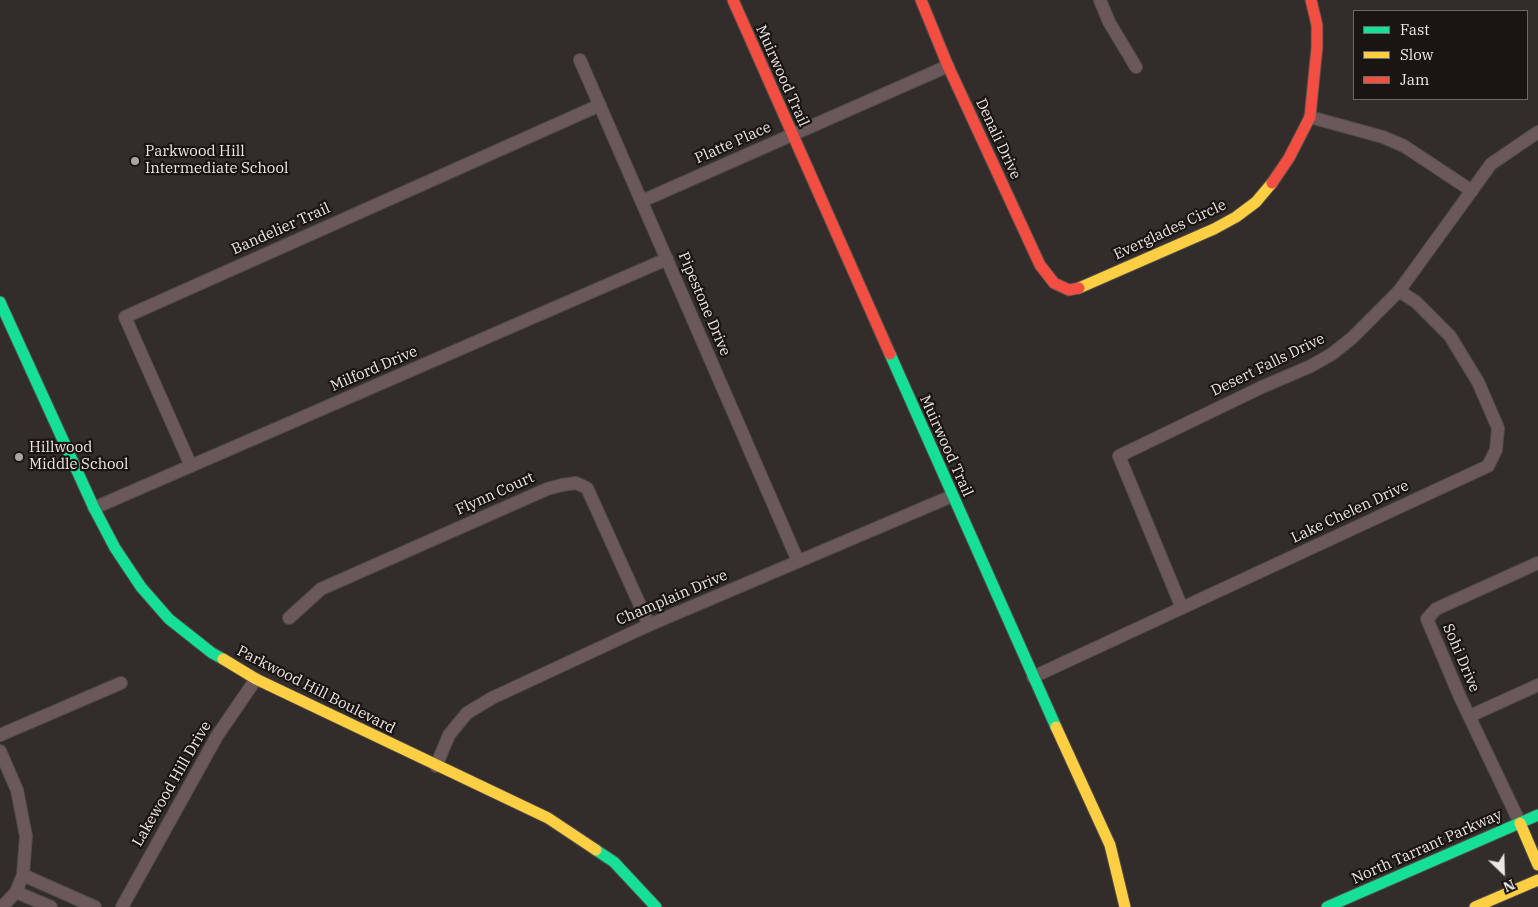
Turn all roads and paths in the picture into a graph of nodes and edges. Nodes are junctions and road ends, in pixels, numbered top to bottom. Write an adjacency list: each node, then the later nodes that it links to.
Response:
1 (733, 0): 11 (street, Muirwood Trail)
2 (921, 0): 6 (street, Denali Drive)
3 (1100, 0): 7 (street)
4 (1311, 0): 9 (street, Everglades Circle)
5 (580, 60): 8 (street, Pipestone Drive)
6 (948, 66): 11 (street, Platte Place); 15 (street, Denali Drive)
7 (1136, 67)
8 (600, 105): 13 (street, Pipestone Drive); 18 (street, Bandelier Trail)
9 (1310, 117): 12 (street); 15 (street, Everglades Circle)
10 (1538, 132): 12 (street, Desert Falls Drive)
11 (792, 135): 13 (street, Platte Place); 19 (street, Muirwood Trail)
12 (1472, 190): 16 (street, Desert Falls Drive)
13 (642, 201): 14 (street, Pipestone Drive)
14 (667, 260): 18 (street, Milford Drive); 21 (street, Pipestone Drive)
15 (1058, 285)
16 (1399, 291): 23 (street, Desert Falls Drive); 23 (street, Lake Chelen Drive)
17 (0, 302): 20 (street, Parkwood Hill Boulevard)
18 (191, 466): 20 (street, Milford Drive)
19 (952, 496): 21 (street, Champlain Drive); 26 (street, Muirwood Trail)
20 (94, 508): 27 (street, Parkwood Hill Boulevard)
21 (798, 561): 25 (street, Champlain Drive)
22 (1538, 563): 30 (street, Sohi Drive)
23 (1182, 608): 26 (street, Lake Chelen Drive)
24 (289, 618): 25 (street, Flynn Court)
25 (649, 625): 33 (street, Champlain Drive)
26 (1033, 677): 45 (street, Muirwood Trail)
27 (256, 679): 33 (street, Parkwood Hill Boulevard); 43 (street, Lakewood Hill Drive)
28 (121, 683): 31 (street)
29 (1538, 685): 30 (street)
30 (1470, 716): 35 (street, Sohi Drive)
31 (0, 735)
32 (0, 751): 37 (street)
33 (436, 766): 44 (street, Parkwood Hill Boulevard)
34 (1538, 815): 35 (street, North Tarrant Parkway)
35 (1520, 823): 36 (street); 46 (street, North Tarrant Parkway)
36 (1538, 864)
37 (24, 875): 39 (street); 42 (street)
38 (1538, 880): 47 (street)
39 (16, 892): 40 (street); 41 (street)
40 (2, 907)
41 (51, 907)
42 (95, 907)
43 (122, 907)
44 (656, 907)
45 (1125, 907)
46 (1327, 907)
47 (1475, 907)

